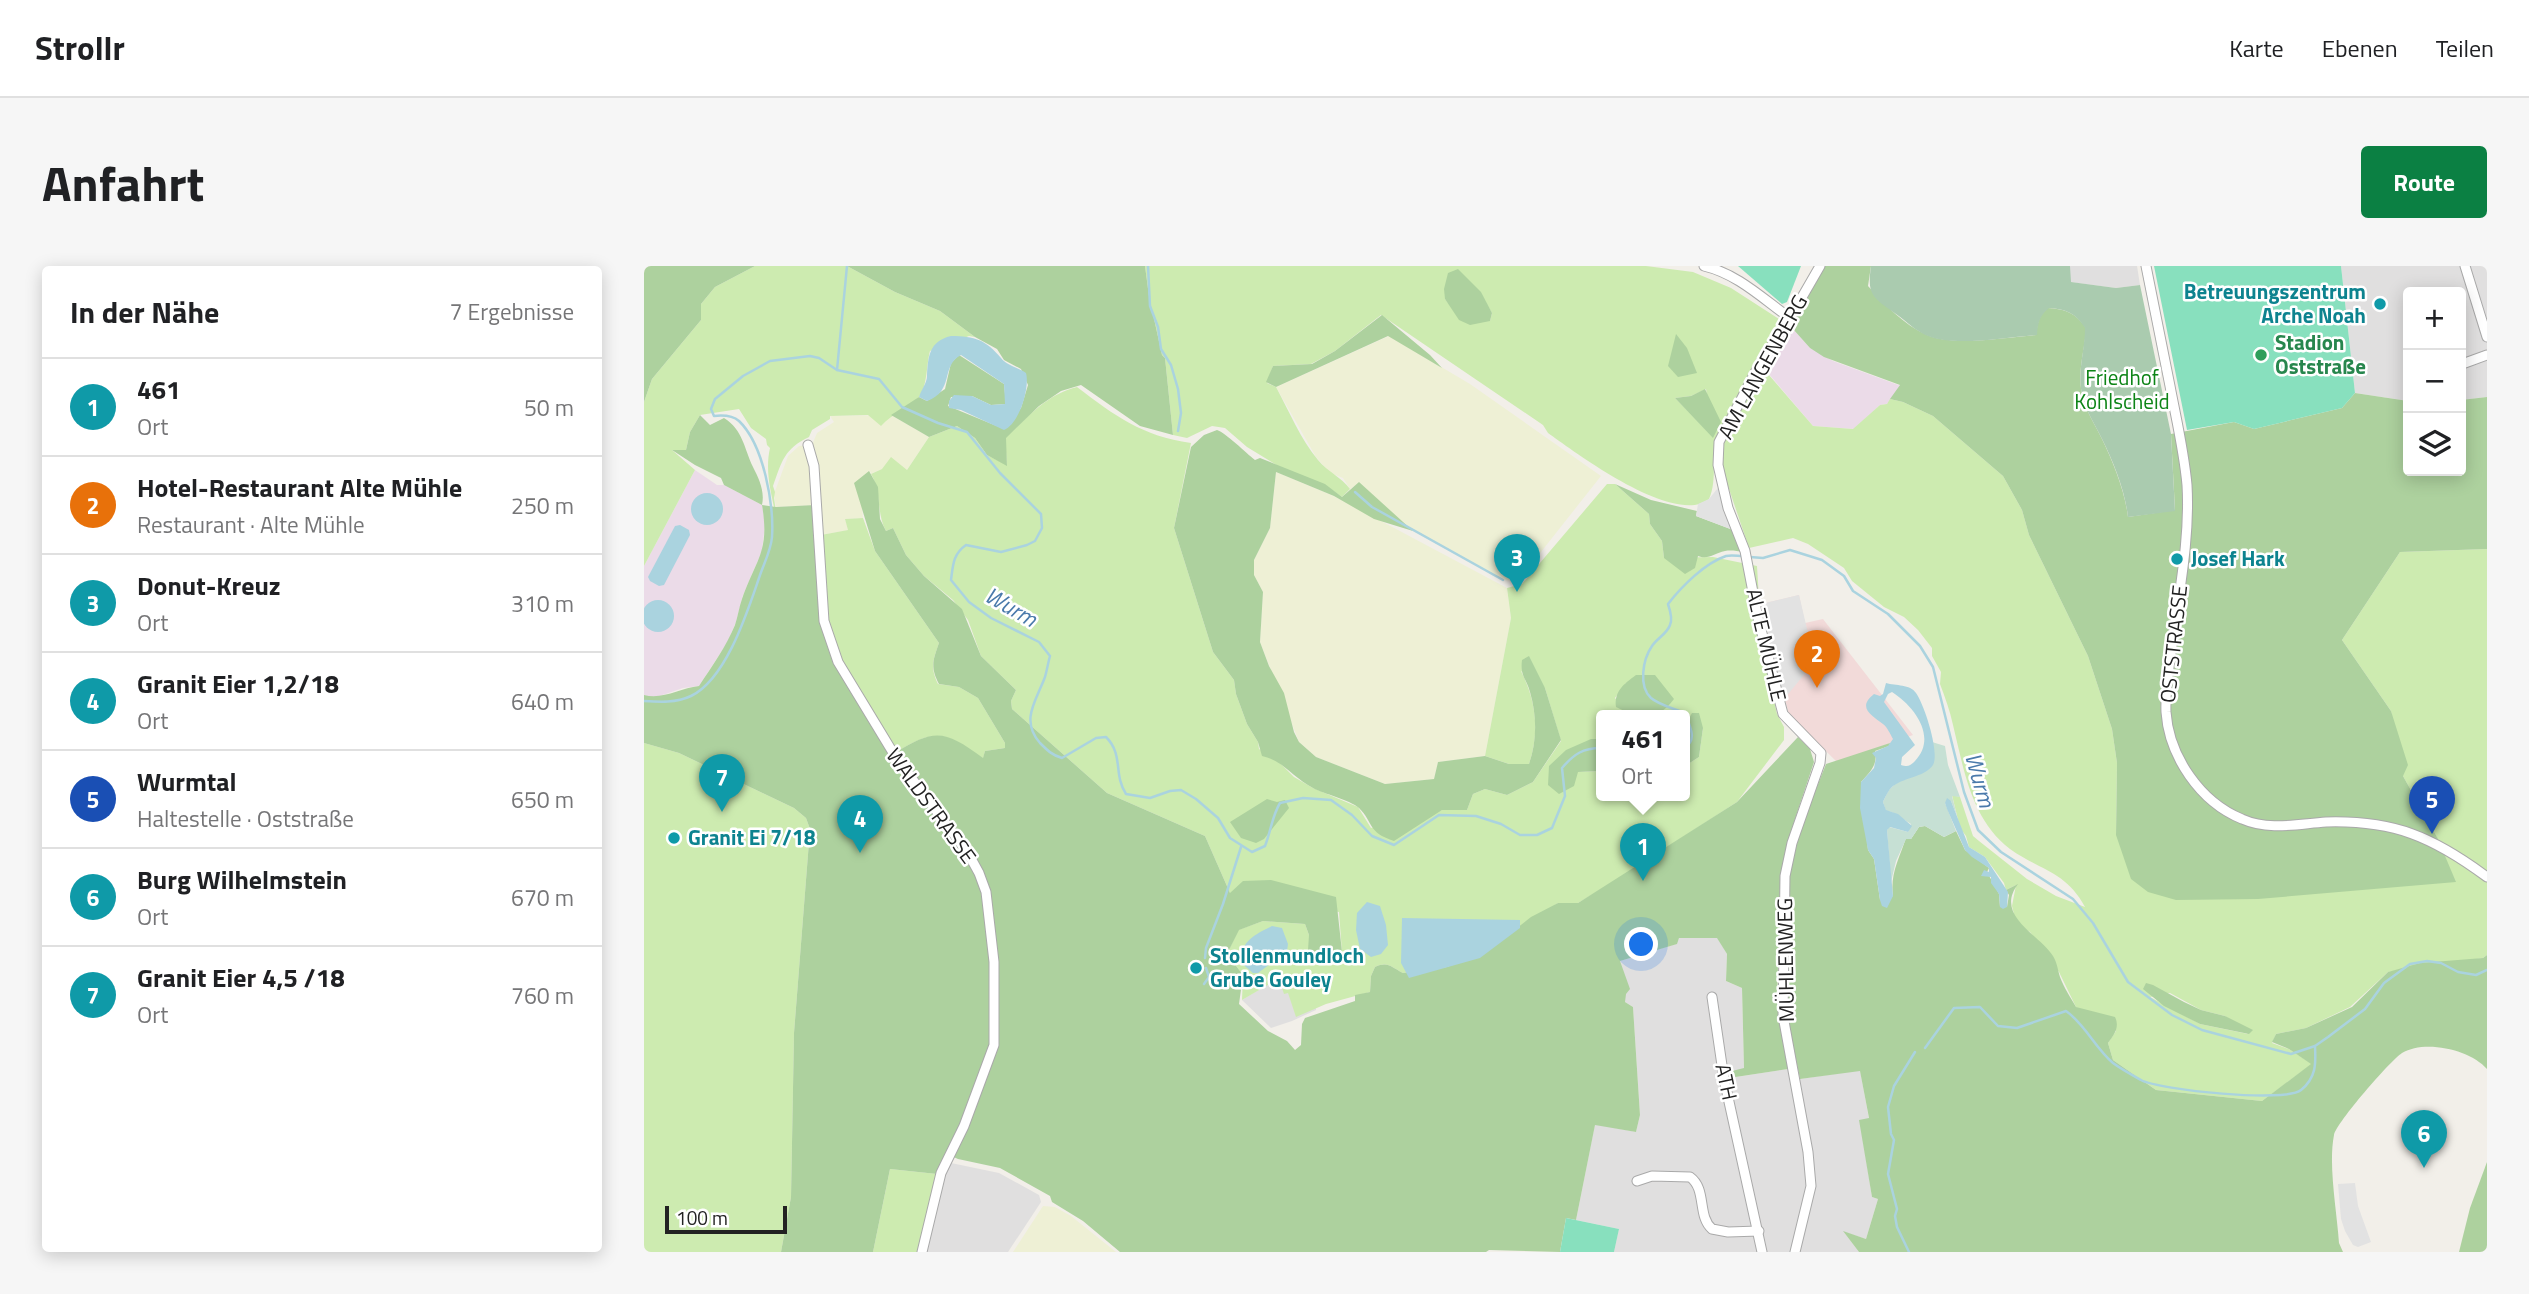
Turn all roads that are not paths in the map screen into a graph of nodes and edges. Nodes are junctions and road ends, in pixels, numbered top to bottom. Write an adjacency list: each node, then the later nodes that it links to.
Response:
1 (1704, 266): 5 (street)
2 (1819, 266): 5 (street, AM LANGENBERG)
3 (2146, 266): 12 (street, OSTSTRASSE)
4 (2465, 266): 6 (street)
5 (1790, 318): 10 (street, AM LANGENBERG)
6 (2487, 337)
7 (2487, 355): 8 (street)
8 (2466, 363)
9 (808, 445): 16 (street, WALDSTRASSE)
10 (1747, 563): 11 (street, ALTE MÜHLE)
11 (1821, 753): 18 (street, MÜHLENWEG)
12 (2487, 877)
13 (1712, 997): 15 (street, ATH)
14 (1637, 1181): 15 (street)
15 (1759, 1231): 17 (street, ATH)
16 (922, 1252)
17 (1762, 1252)
18 (1795, 1252)

